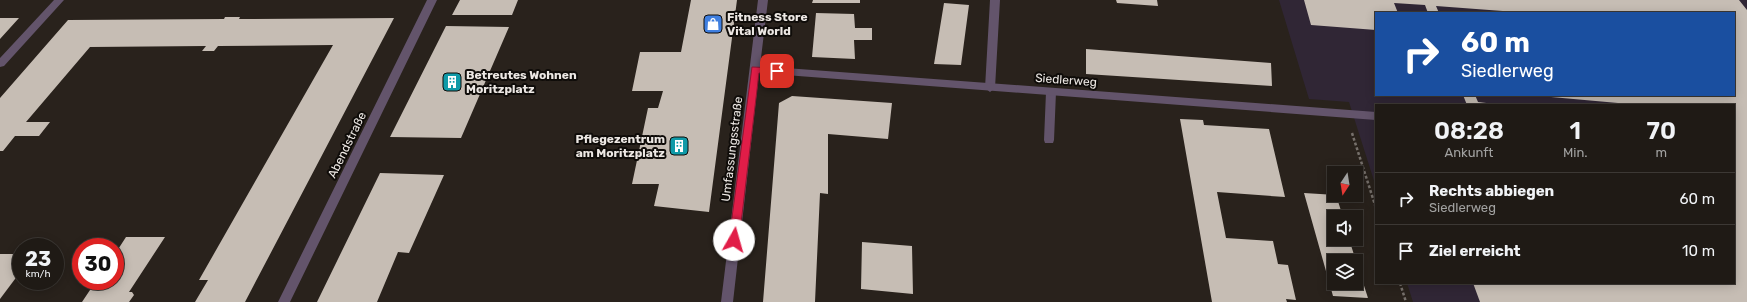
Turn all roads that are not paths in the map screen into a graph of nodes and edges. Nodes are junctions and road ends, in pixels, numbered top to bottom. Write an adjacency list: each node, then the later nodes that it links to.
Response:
1 (58, 0): 5 (street)
2 (432, 0): 11 (street, Abendstraße)
3 (763, 0): 6 (street, Umfassungsstraße)
4 (995, 0): 7 (street)
5 (0, 64)
6 (755, 69): 7 (street, Siedlerweg); 12 (street, Umfassungsstraße)
7 (990, 88): 8 (street, Siedlerweg)
8 (1051, 92): 9 (street, Siedlerweg); 10 (street)
9 (1375, 116)
10 (1049, 140)
11 (284, 302)
12 (727, 302)

